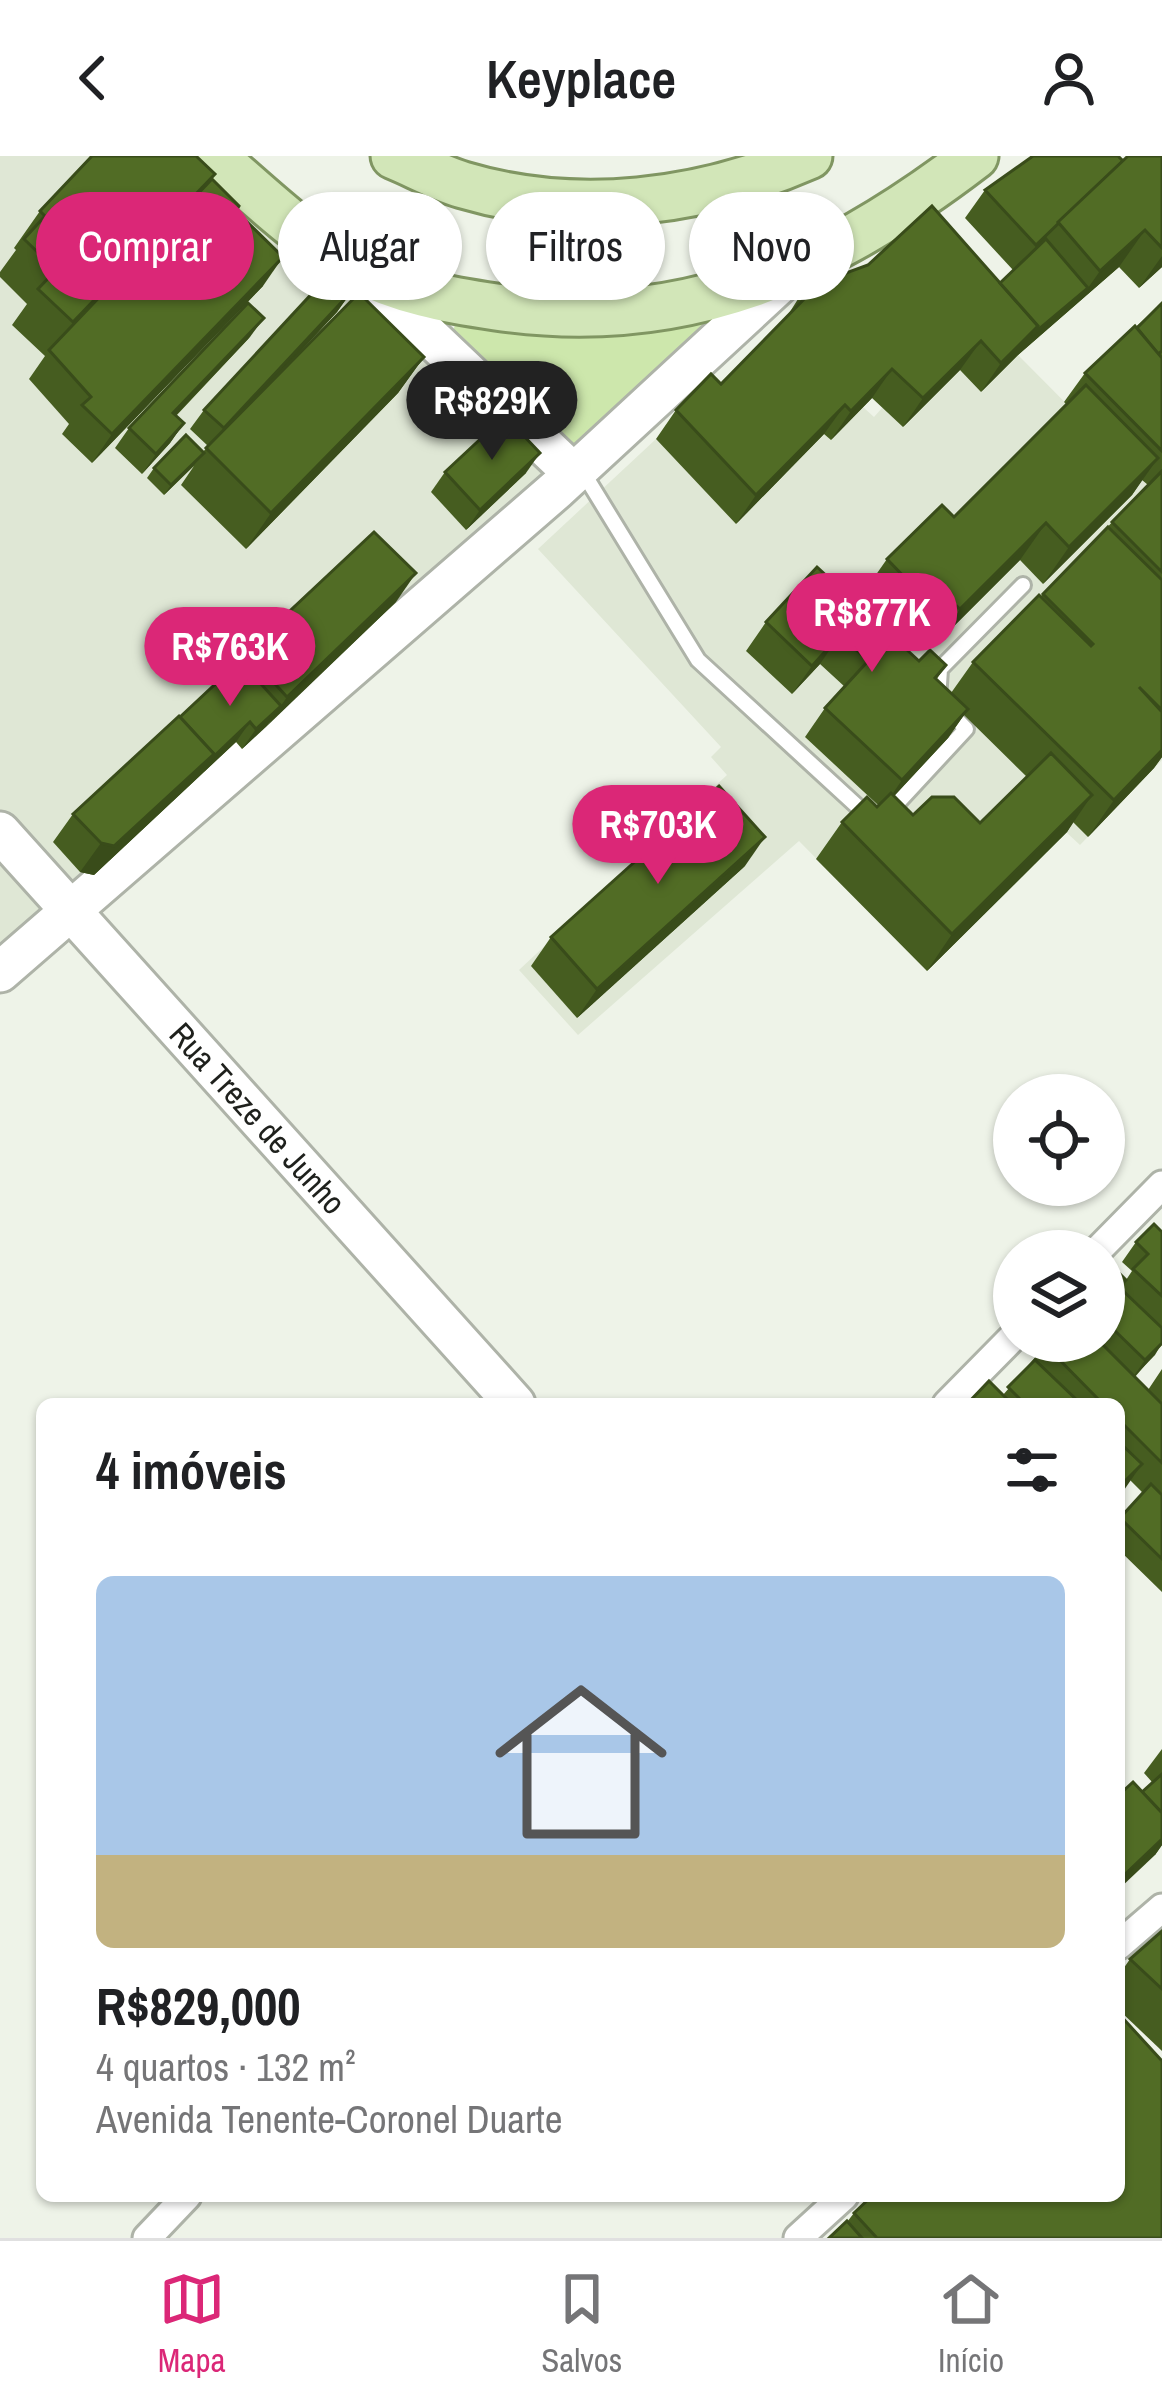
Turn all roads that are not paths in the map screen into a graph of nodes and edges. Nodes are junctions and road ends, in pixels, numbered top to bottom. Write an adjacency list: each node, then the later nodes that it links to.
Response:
1 (213, 156): 5 (main road)
2 (394, 156): 3 (main road)
3 (809, 156)
4 (976, 156): 6 (main road)
5 (278, 211)
6 (854, 235)
7 (392, 300): 11 (street)
8 (451, 300): 9 (main road)
9 (704, 300)
10 (762, 300): 11 (street)
11 (576, 471): 12 (lane); 14 (street)
12 (1023, 585)
13 (0, 832): 14 (street, Rua Treze de Junho)
14 (71, 910): 15 (street); 19 (street, Rua Treze de Junho)
15 (0, 972)
16 (1162, 1186): 17 (street)
17 (1118, 1230)
18 (993, 1357): 20 (street)
19 (510, 1398)
20 (952, 1398)
21 (1162, 1908): 22 (street)
22 (1125, 1940)
23 (181, 2202): 25 (street)
24 (837, 2202): 26 (street)
25 (147, 2238)
26 (798, 2238)

